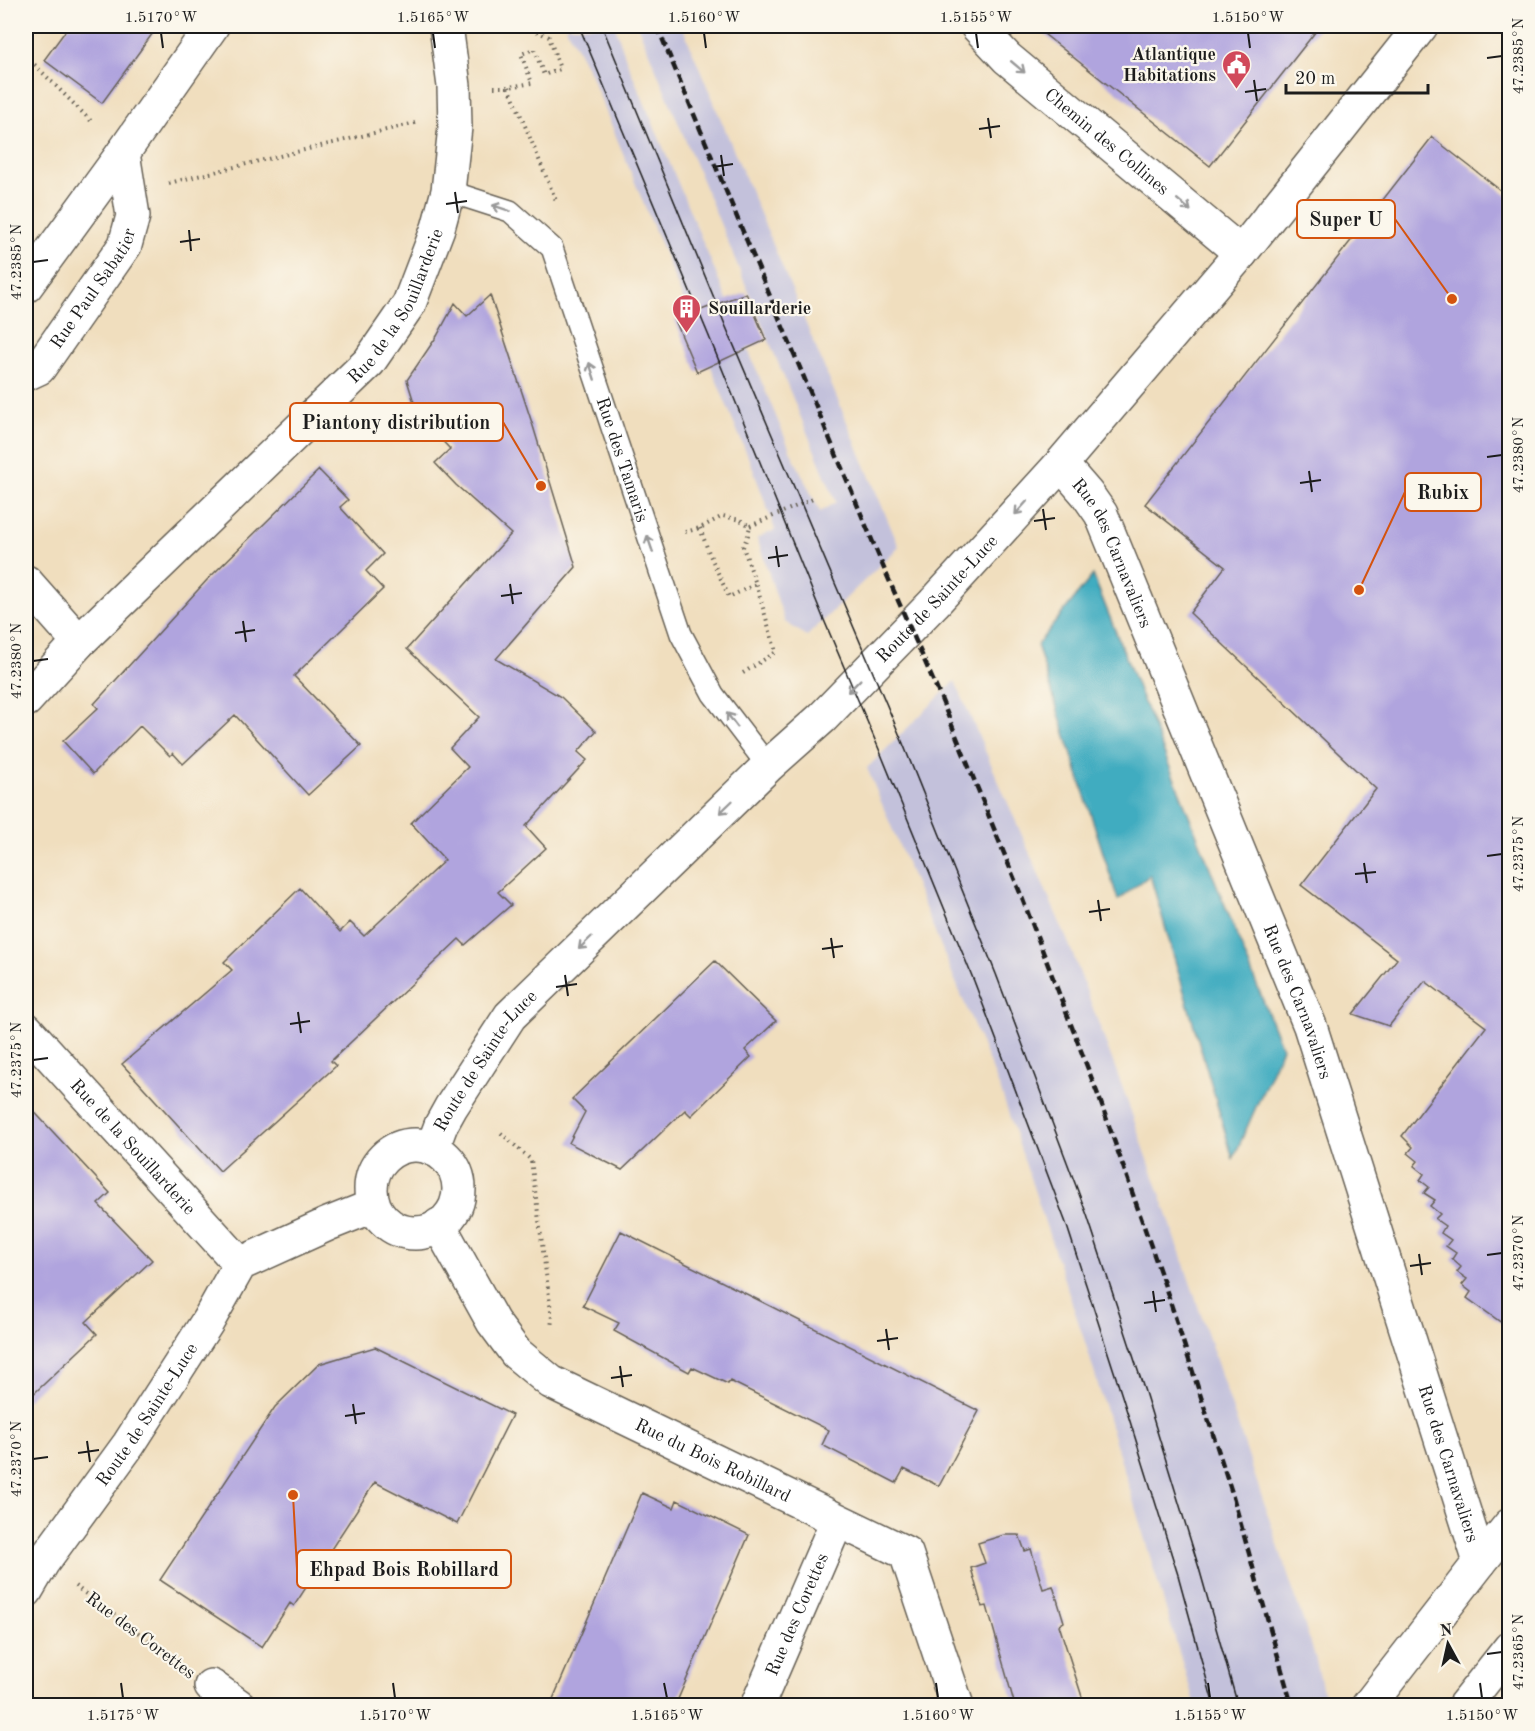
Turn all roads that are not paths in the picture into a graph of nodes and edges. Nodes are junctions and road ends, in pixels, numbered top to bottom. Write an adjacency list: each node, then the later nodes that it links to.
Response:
1 (212, 26): 5 (street)
2 (446, 26): 6 (street, Rue de la Souillarderie)
3 (977, 26): 7 (street, Chemin des Collines, one-way to 7)
4 (1421, 26): 7 (street, Route de Sainte-Luce)
5 (123, 153): 8 (street); 9 (street, Rue Paul Sabatier)
6 (448, 190): 12 (street, Rue de la Souillarderie); 14 (lane, Rue des Tamaris, one-way to 6)
7 (1241, 253): 10 (street, Route de Sainte-Luce)
8 (26, 286)
9 (26, 374)
10 (1060, 464): 14 (street, Route de Sainte-Luce, one-way to 14); 22 (street, Rue des Carnavaliers)
11 (26, 582): 12 (street)
12 (79, 642): 13 (street, Rue de la Souillarderie)
13 (26, 700)
14 (768, 766): 16 (street, Route de Sainte-Luce, one-way to 16)
15 (26, 1029): 19 (street, Rue de la Souillarderie)
16 (432, 1149): 17 (street); 18 (street)
17 (374, 1206): 18 (street); 19 (street)
18 (439, 1225): 20 (street, Rue du Bois Robillard)
19 (240, 1264): 23 (street, Route de Sainte-Luce)
20 (837, 1521): 27 (street, Rue des Corettes); 28 (street, Rue du Bois Robillard)
21 (1509, 1525): 22 (street, Rue des Carnavaliers)
22 (1480, 1562): 29 (street, Rue des Carnavaliers)
23 (26, 1591)
24 (1509, 1648): 30 (street)
25 (211, 1686): 26 (street, Rue des Corettes)
26 (239, 1706)
27 (757, 1706)
28 (957, 1706)
29 (1368, 1706)
30 (1464, 1706)

